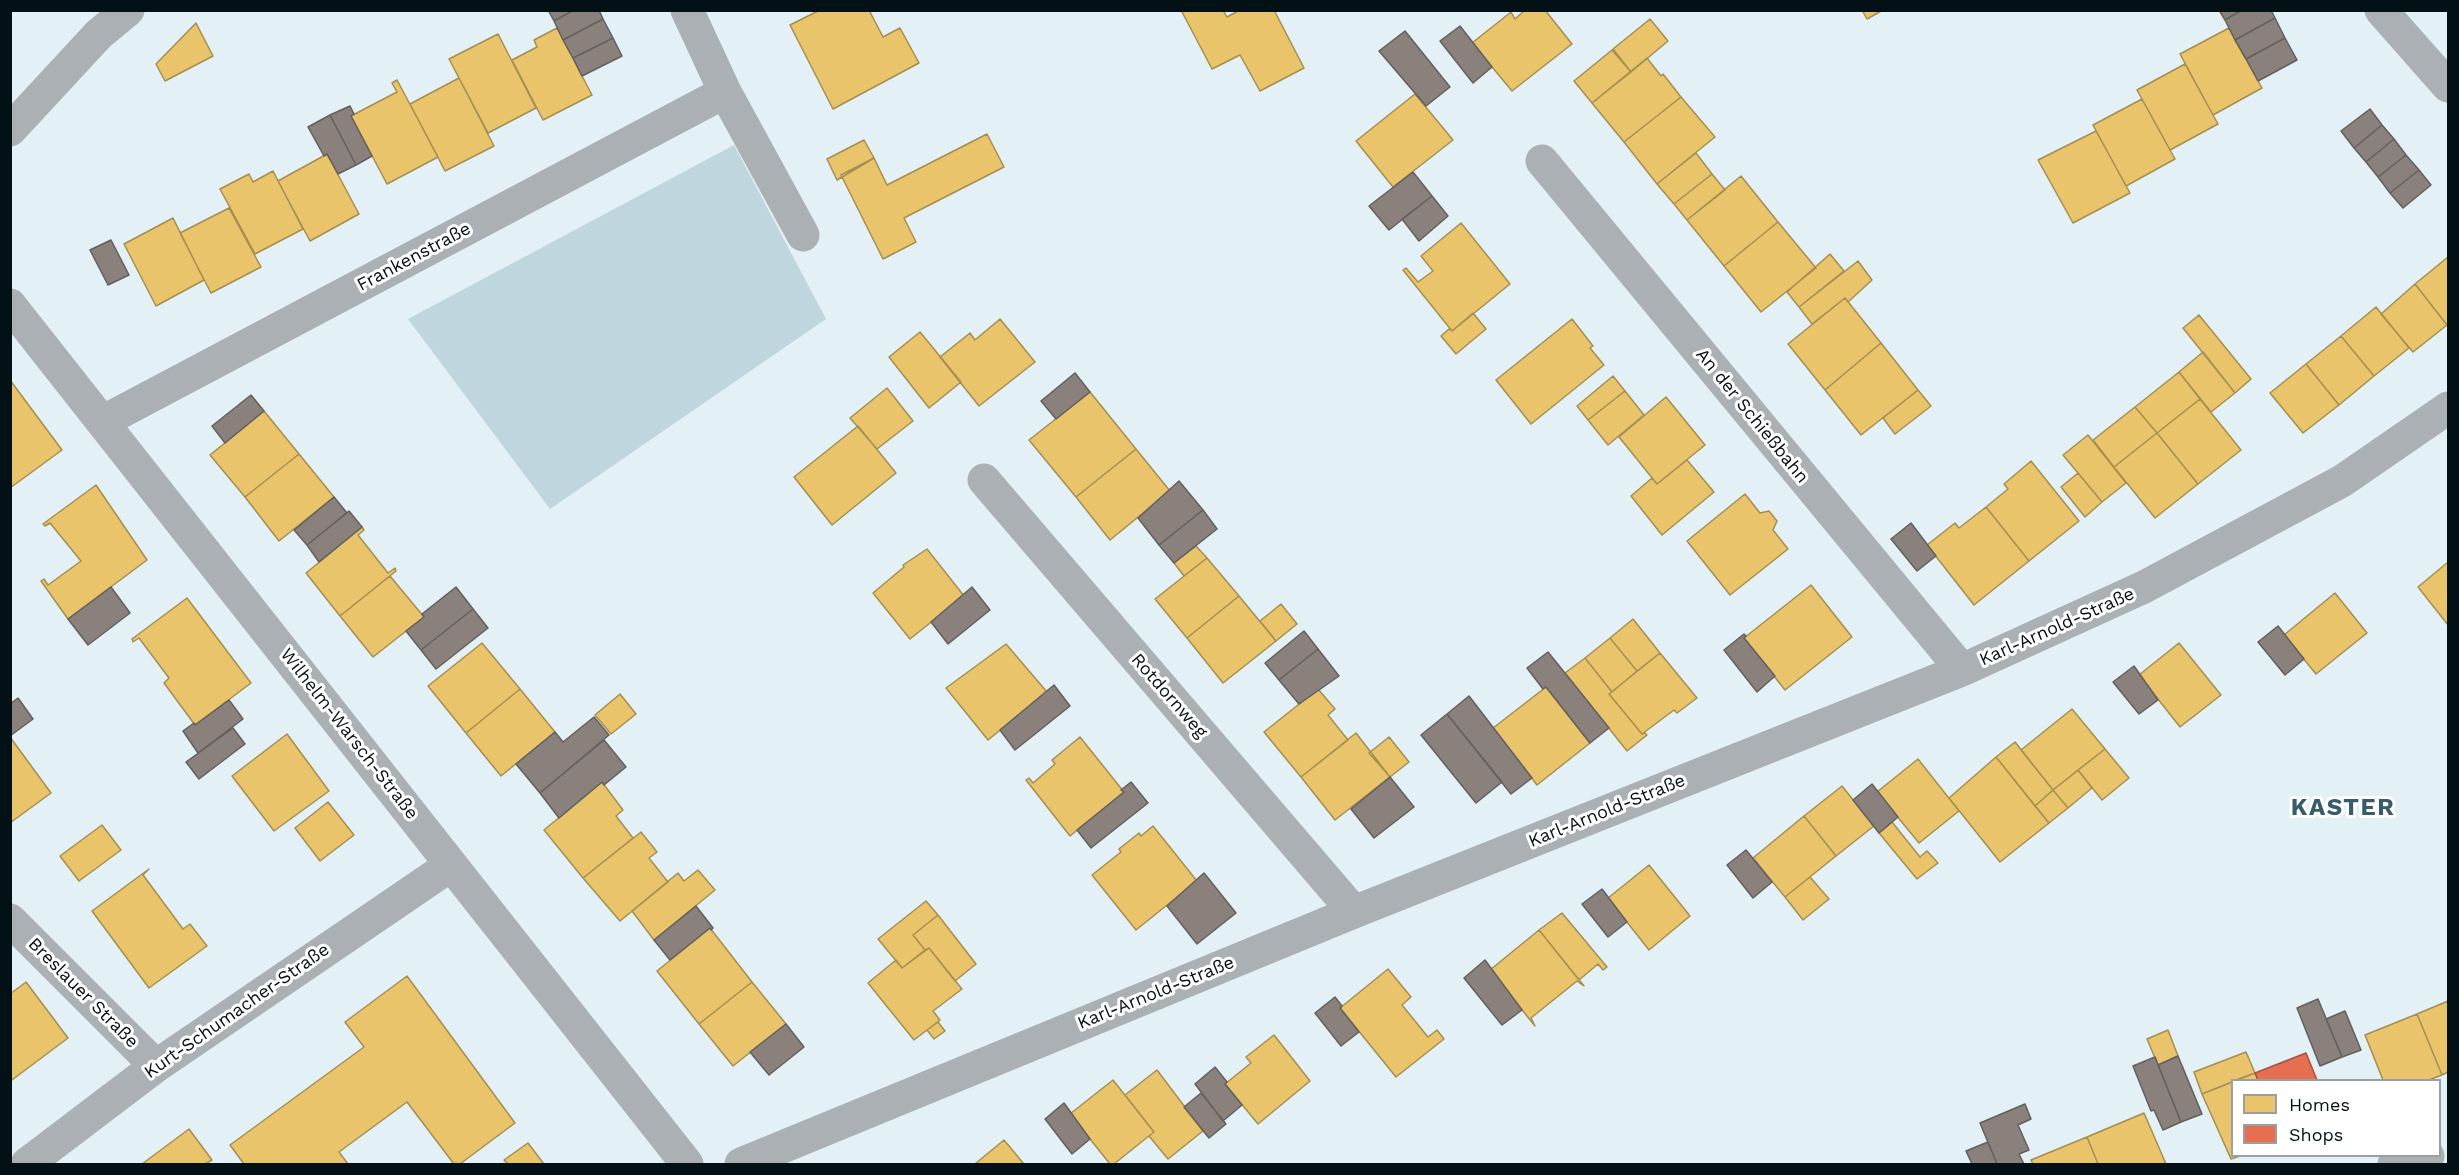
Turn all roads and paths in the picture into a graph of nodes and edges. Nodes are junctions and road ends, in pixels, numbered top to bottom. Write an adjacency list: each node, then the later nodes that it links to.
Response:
1 (687, 10): 5 (street)
2 (2381, 10): 4 (street)
3 (130, 12): 6 (street)
4 (2448, 86)
5 (725, 93): 8 (street); 11 (street, Frankenstraße)
6 (10, 129)
7 (1542, 161): 13 (street, An der Schießbahn)
8 (803, 235)
9 (10, 305): 11 (street, Wilhelm-Warsch-Straße)
10 (2448, 408): 13 (street, Karl-Arnold-Straße)
11 (104, 421): 14 (street, Wilhelm-Warsch-Straße)
12 (984, 480): 15 (street, Rotdornweg)
13 (1962, 670): 15 (street, Karl-Arnold-Straße)
14 (451, 865): 17 (street, Kurt-Schumacher-Straße); 20 (street, Wilhelm-Warsch-Straße)
15 (1354, 912): 21 (street, Karl-Arnold-Straße)
16 (10, 920): 17 (street, Breslauer Straße)
17 (156, 1066): 19 (street, Kurt-Schumacher-Straße)
18 (2420, 1157): 22 (street)
19 (27, 1164)
20 (687, 1164)
21 (741, 1164)
22 (2394, 1164)

